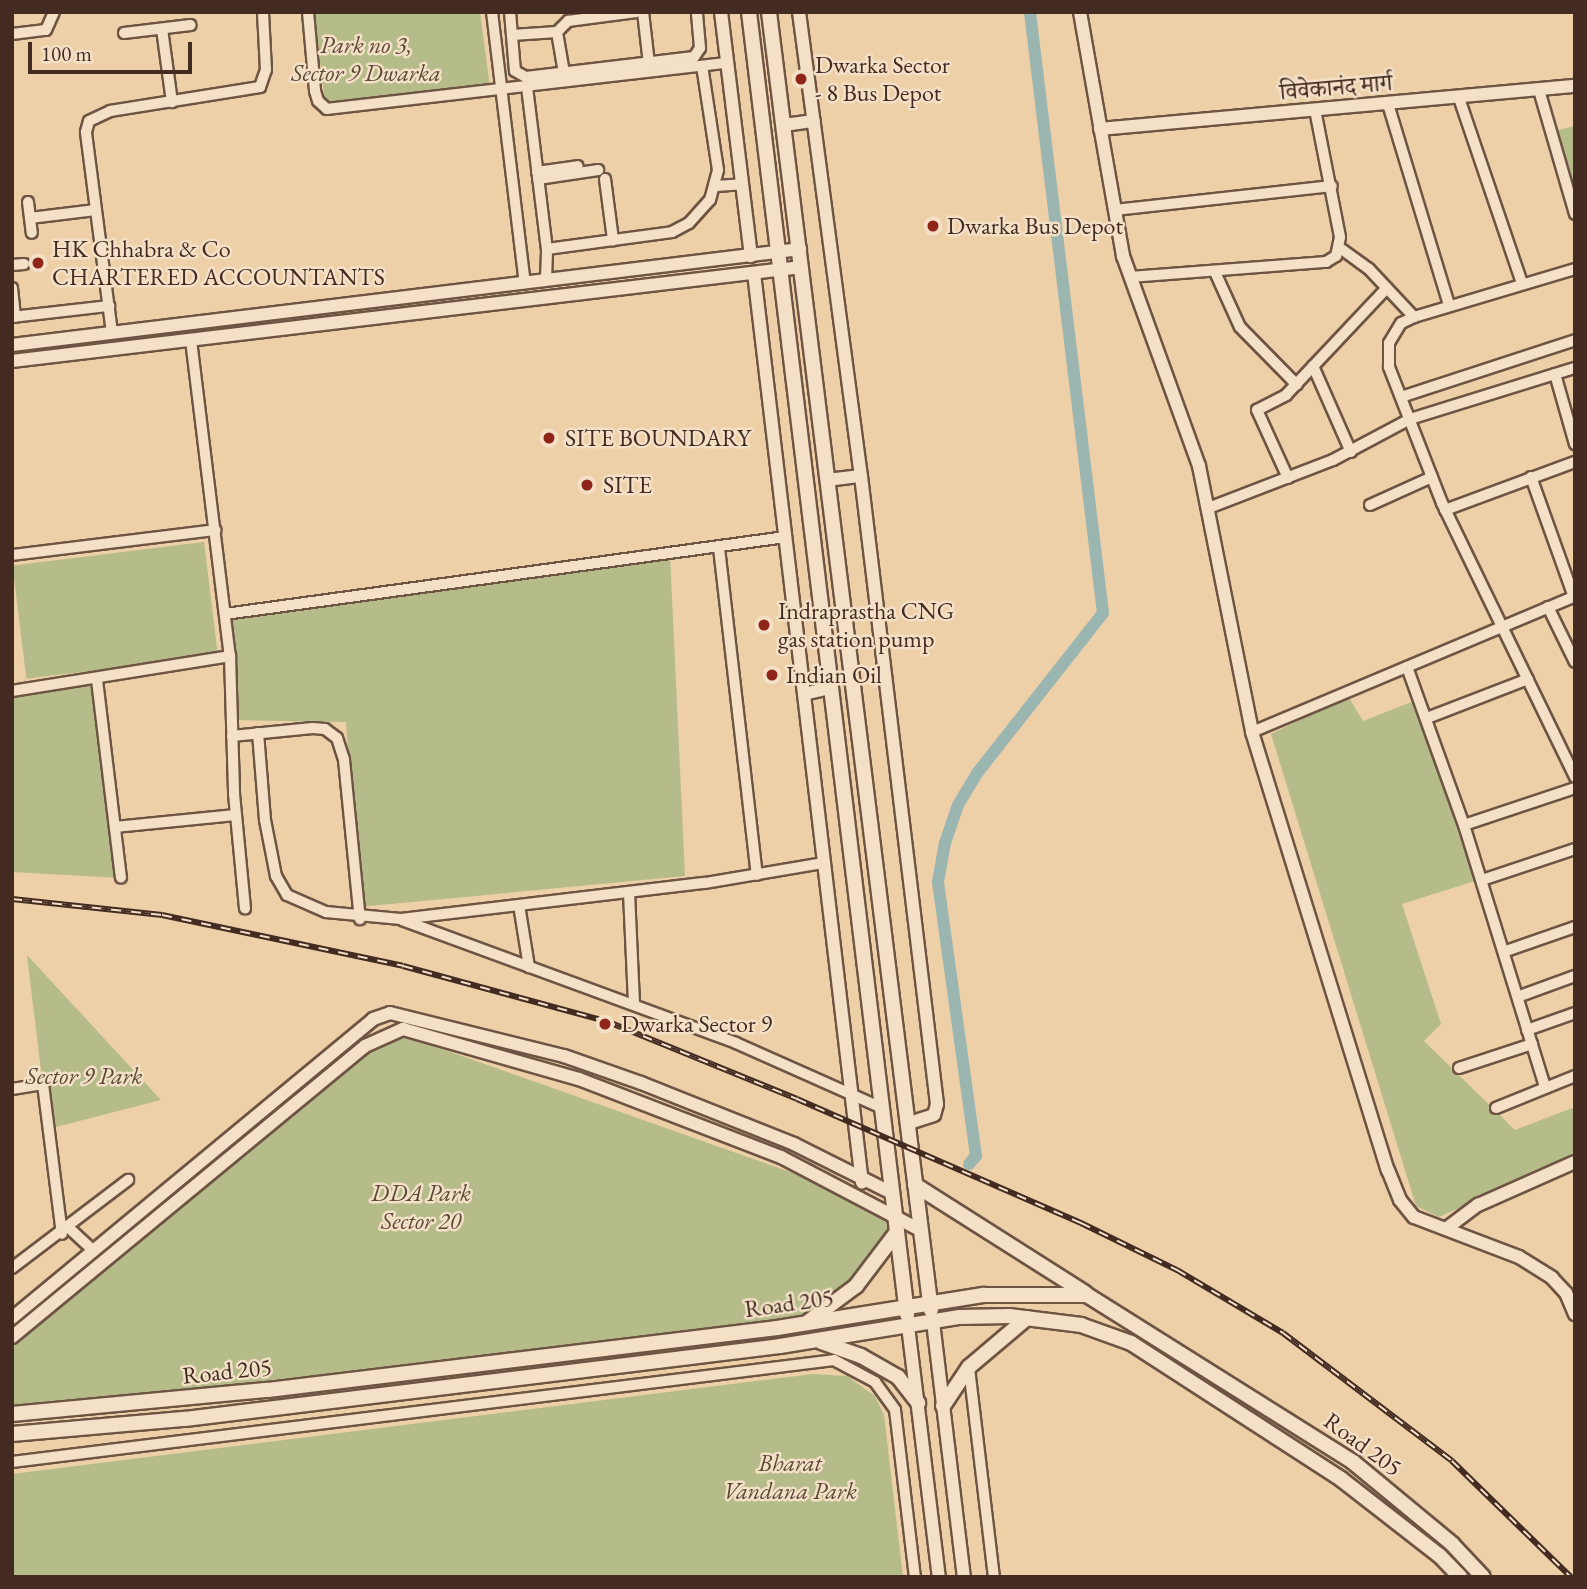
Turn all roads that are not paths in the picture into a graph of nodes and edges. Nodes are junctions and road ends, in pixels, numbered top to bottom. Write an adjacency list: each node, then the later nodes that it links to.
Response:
1 (54, 12): 19 (street)
2 (262, 12): 30 (street)
3 (308, 12): 27 (street)
4 (492, 12): 27 (street)
5 (510, 12): 20 (street)
6 (636, 12): 14 (street)
7 (643, 12): 22 (street)
8 (697, 12): 22 (street)
9 (721, 12): 21 (street)
10 (749, 12): 52 (main road)
11 (769, 12): 34 (main road)
12 (799, 12): 33 (street)
13 (1080, 12): 35 (street)
14 (567, 17): 17 (street)
15 (191, 25): 16 (street)
16 (162, 29): 18 (street); 30 (street)
17 (557, 32): 20 (street); 24 (street)
18 (124, 33)
19 (12, 34)
20 (512, 35): 24 (street)
21 (727, 63): 23 (street); 39 (street)
22 (649, 64): 24 (street)
23 (702, 66): 26 (street); 40 (street)
24 (564, 73)
25 (1575, 86): 28 (street, विवेकानंद मार्ग)
26 (527, 87): 27 (street); 37 (street)
27 (501, 89): 63 (street)
28 (1539, 90): 29 (street, विवेकानंद मार्ग); 45 (street)
29 (1459, 98): 31 (street, विवेकानंद मार्ग); 64 (street)
30 (173, 102): 43 (street)
31 (1388, 104): 32 (street, विवेकानंद मार्ग); 67 (street)
32 (1315, 109): 35 (street, विवेकानंद मार्ग); 41 (street)
33 (814, 121): 34 (street); 85 (street)
34 (784, 125): 51 (main road)
35 (1100, 129): 44 (street)
36 (597, 167): 37 (street)
37 (538, 175): 50 (street)
38 (605, 179): 48 (street)
39 (742, 184): 40 (street); 53 (street)
40 (716, 186): 48 (street)
41 (1332, 186): 44 (street); 49 (street)
42 (28, 202): 46 (street)
43 (96, 209): 46 (street); 68 (street)
44 (1115, 210): 61 (street)
45 (1575, 214)
46 (30, 218): 47 (street)
47 (32, 233)
48 (613, 240): 50 (street)
49 (1340, 248): 59 (street); 66 (street)
50 (547, 249): 62 (street)
51 (800, 249): 52 (street); 56 (main road)
52 (780, 252): 53 (street); 57 (main road)
53 (751, 256): 62 (street)
54 (24, 264): 55 (street)
55 (12, 265)
56 (801, 267): 57 (street); 89 (main road)
57 (782, 269): 60 (street); 106 (main road)
58 (1575, 269): 64 (street)
59 (1215, 272): 61 (street); 79 (street)
60 (754, 273): 72 (street); 94 (street)
61 (1130, 277): 91 (street)
62 (546, 281): 63 (street)
63 (525, 283): 71 (street)
64 (1522, 283): 67 (street)
65 (12, 288): 69 (street)
66 (1387, 288): 70 (street); 76 (street)
67 (1449, 305): 70 (street)
68 (109, 306): 69 (street); 71 (street)
69 (14, 317)
70 (1414, 317): 80 (street)
71 (112, 333): 74 (street)
72 (191, 340): 75 (street); 93 (street)
73 (1575, 340): 80 (street)
74 (12, 345)
75 (12, 361)
76 (1313, 366): 79 (street); 83 (street)
77 (1575, 368): 78 (street)
78 (1555, 374): 81 (street); 82 (street)
79 (1297, 385): 88 (street)
80 (1401, 397): 81 (street)
81 (1410, 419): 83 (street); 86 (street)
82 (1575, 444)
83 (1351, 452): 88 (street)
84 (1575, 462): 87 (street)
85 (861, 476): 89 (street); 144 (street)
86 (1432, 477): 90 (street); 92 (street)
87 (1531, 477): 92 (street); 97 (street)
88 (1288, 478): 91 (street)
89 (827, 480): 144 (main road)
90 (1370, 505)
91 (1211, 507): 110 (street)
92 (1445, 510): 100 (street)
93 (215, 530): 96 (street); 99 (street)
94 (786, 537): 95 (street); 108 (street)
95 (719, 548): 99 (street); 120 (street)
96 (12, 555)
97 (1574, 596): 98 (street)
98 (1548, 607): 100 (street); 102 (street)
99 (225, 614): 101 (street)
100 (1502, 627): 103 (street); 105 (street)
101 (230, 656): 104 (street); 112 (street)
102 (1575, 662)
103 (1407, 667): 109 (street); 110 (street)
104 (97, 680): 107 (street); 117 (street)
105 (1528, 680): 109 (street); 113 (street)
106 (831, 688): 108 (street); 142 (main road)
107 (12, 691)
108 (804, 694): 119 (street)
109 (1427, 718): 116 (street)
110 (1252, 732): 152 (street)
111 (258, 733): 112 (street); 126 (street); 126 (street)
112 (232, 737): 115 (street)
113 (1575, 777)
114 (1575, 788): 116 (street)
115 (235, 815): 117 (street); 125 (street)
116 (1464, 825): 122 (street)
117 (115, 827): 121 (street)
118 (1575, 849): 122 (street)
119 (824, 863): 120 (street); 141 (street)
120 (757, 875): 123 (street)
121 (121, 878)
122 (1482, 880): 129 (street)
123 (629, 893): 124 (street); 133 (street)
124 (519, 905): 127 (street); 130 (street)
125 (245, 908)
126 (360, 919): 127 (street)
127 (401, 919): 130 (street)
128 (1575, 927): 129 (street)
129 (1506, 951): 132 (street)
130 (529, 967): 133 (street)
131 (1575, 976): 132 (street)
132 (1520, 996): 135 (street)
133 (634, 1004): 141 (street)
134 (1575, 1013): 135 (street)
135 (1527, 1030): 136 (street)
136 (1532, 1044): 137 (street); 139 (street)
137 (1459, 1068)
138 (1575, 1076): 139 (street)
139 (1545, 1087): 143 (street)
140 (12, 1089): 153 (street)
141 (853, 1094): 142 (street); 146 (street)
142 (880, 1107): 149 (main road)
143 (1496, 1108)
144 (907, 1124): 148 (main road)
145 (1575, 1162): 152 (street)
146 (862, 1178): 149 (street); 150 (street); 155 (street)
147 (128, 1180): 153 (street)
148 (915, 1185): 154 (main road); 157 (main road)
149 (890, 1192): 151 (main road)
150 (861, 1197): 151 (street); 166 (street)
151 (896, 1224): 154 (street); 159 (main road); 164 (main road)
152 (1447, 1228): 160 (street)
153 (66, 1231): 155 (street); 156 (street)
154 (922, 1231): 158 (main road)
155 (94, 1251): 161 (street)
156 (12, 1268)
157 (1087, 1295): 158 (main road, Road 205); 179 (main road, Road 205)
158 (930, 1303): 159 (main road, Road 205); 163 (main road)
159 (906, 1307): 164 (main road, Road 205); 165 (main road)
160 (1575, 1314)
161 (12, 1318)
162 (1027, 1318): 163 (main road, Road 205); 168 (main road); 178 (main road, Road 205)
163 (933, 1322): 165 (main road, Road 205); 170 (street)
164 (805, 1324): 171 (main road, Road 205)
165 (908, 1326): 167 (main road, Road 205); 169 (street)
166 (12, 1337)
167 (817, 1340): 169 (main road); 172 (main road, Road 205)
168 (969, 1367): 170 (main road); 177 (street)
169 (918, 1403): 175 (street)
170 (943, 1406): 176 (street)
171 (12, 1415)
172 (12, 1434)
173 (12, 1462): 174 (street)
174 (915, 1577)
175 (939, 1577)
176 (964, 1577)
177 (995, 1577)
178 (1460, 1577)
179 (1483, 1577)

